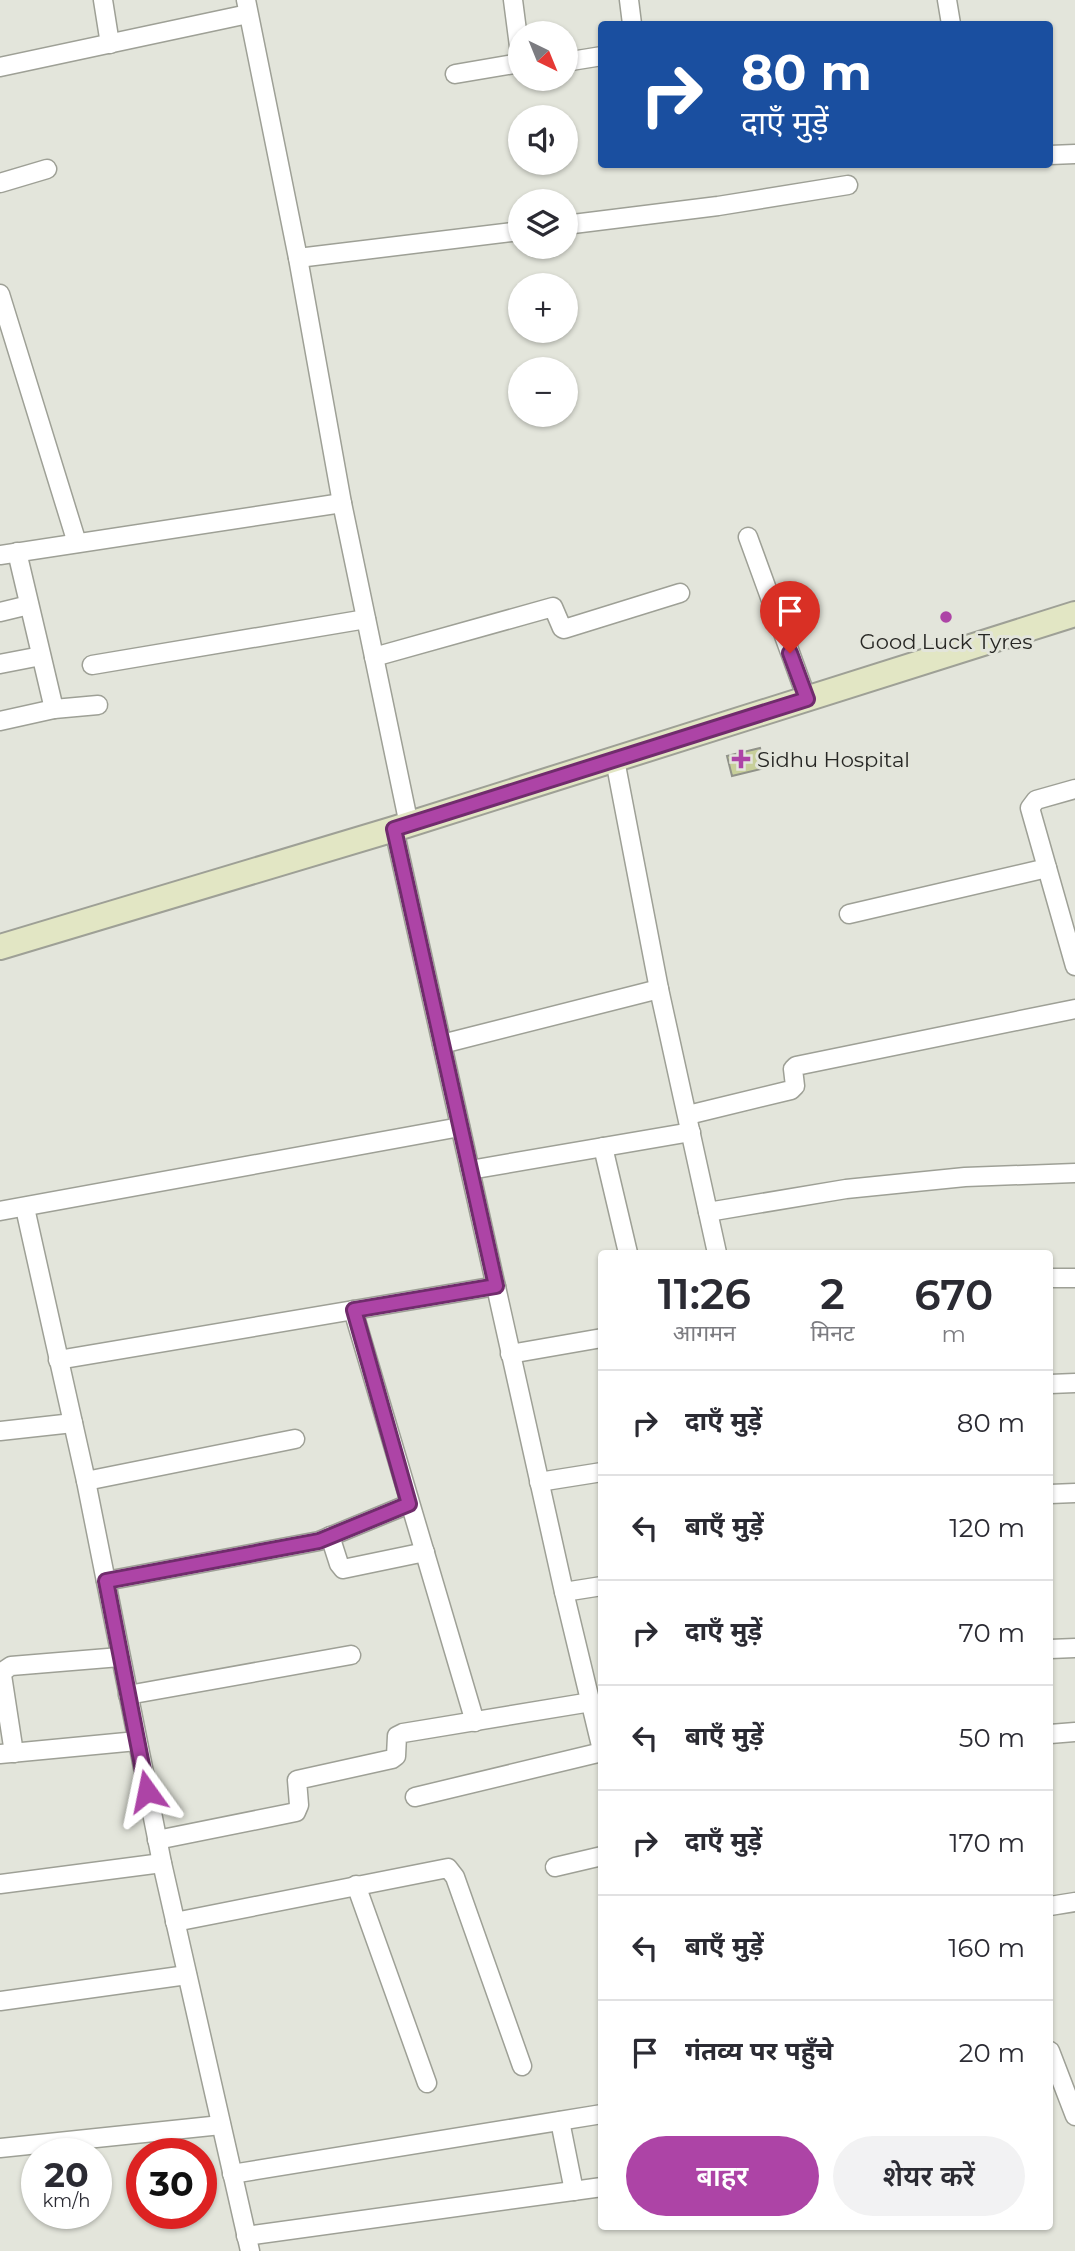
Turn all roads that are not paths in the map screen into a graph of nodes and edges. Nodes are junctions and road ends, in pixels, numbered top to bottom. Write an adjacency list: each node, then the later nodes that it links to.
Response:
1 (103, 0): 9 (street)
2 (513, 0): 6 (street)
3 (629, 0): 7 (street)
4 (947, 0): 8 (street)
5 (247, 7): 9 (street); 22 (street)
6 (516, 21)
7 (632, 21)
8 (950, 21)
9 (110, 44): 13 (street)
10 (598, 57): 11 (street)
11 (578, 60)
12 (508, 66): 14 (street)
13 (0, 67)
14 (455, 74)
15 (1075, 154): 16 (street)
16 (1053, 155)
17 (47, 169): 18 (street)
18 (0, 183)
19 (848, 186): 20 (street)
20 (578, 223)
21 (508, 232): 22 (street)
22 (298, 258): 24 (street)
23 (0, 294): 26 (street)
24 (342, 503): 26 (street); 32 (street)
25 (748, 537): 37 (street)
26 (77, 542): 27 (street)
27 (8, 553): 29 (street)
28 (680, 593): 34 (street)
29 (29, 606): 30 (street); 33 (street)
30 (0, 612)
31 (1075, 614): 37 (main road)
32 (366, 619): 34 (street); 36 (street)
33 (41, 656): 35 (street); 39 (street)
34 (374, 657): 43 (street)
35 (0, 664)
36 (92, 665)
37 (807, 699): 41 (main road)
38 (98, 705): 39 (street)
39 (54, 709): 40 (street)
40 (0, 721)
41 (615, 760): 43 (main road); 48 (street)
42 (1075, 789): 44 (street)
43 (401, 827): 46 (main road); 50 (street)
44 (1047, 868): 45 (street); 47 (street)
45 (849, 914)
46 (0, 947)
47 (1075, 966)
48 (659, 989): 50 (street); 51 (street)
49 (1075, 1009): 51 (street)
50 (442, 1044): 52 (street)
51 (690, 1123): 53 (street); 58 (street)
52 (460, 1127): 54 (street); 56 (street)
53 (603, 1147): 54 (street); 59 (street)
54 (470, 1170): 63 (street)
55 (1075, 1173): 58 (street)
56 (25, 1208): 57 (street); 67 (street)
57 (0, 1211)
58 (708, 1212): 60 (street)
59 (627, 1250)
60 (715, 1250)
61 (1053, 1278): 62 (street)
62 (1075, 1278)
63 (496, 1286): 64 (street); 66 (street)
64 (354, 1310): 67 (street); 78 (street)
65 (598, 1339): 66 (street)
66 (510, 1354): 75 (street)
67 (58, 1360): 70 (street)
68 (1075, 1383): 69 (street)
69 (1053, 1384)
70 (73, 1423): 71 (street); 74 (street)
71 (0, 1431)
72 (295, 1439): 74 (street)
73 (598, 1473): 75 (street)
74 (86, 1481): 81 (street)
75 (539, 1482): 83 (street)
76 (1075, 1493): 77 (street)
77 (1053, 1494)
78 (409, 1504): 79 (street); 80 (street)
79 (330, 1536): 80 (street); 81 (street)
80 (425, 1552): 91 (street)
81 (106, 1581): 87 (street)
82 (598, 1587): 83 (street)
83 (564, 1592): 89 (street)
84 (1075, 1648): 85 (street)
85 (1053, 1649)
86 (351, 1655): 88 (street)
87 (120, 1657): 88 (street); 96 (street)
88 (128, 1695): 94 (street)
89 (591, 1702): 90 (street); 91 (street)
90 (598, 1719)
91 (475, 1722): 98 (street)
92 (1075, 1732): 93 (street)
93 (1053, 1734)
94 (137, 1741): 96 (street); 98 (street)
95 (598, 1752): 97 (street)
96 (7, 1754)
97 (415, 1797)
98 (157, 1840): 100 (street)
99 (598, 1857): 101 (street)
100 (162, 1863): 102 (street); 106 (street)
101 (555, 1867)
102 (0, 1884)
103 (356, 1885): 106 (street); 110 (street); 111 (street)
104 (1075, 1902): 105 (street)
105 (1053, 1906)
106 (175, 1922): 107 (street)
107 (187, 1975): 108 (street); 115 (street)
108 (0, 2001)
109 (1053, 2059): 113 (street)
110 (522, 2066)
111 (426, 2083)
112 (598, 2115): 114 (street)
113 (1075, 2116)
114 (560, 2120): 117 (street); 119 (street)
115 (221, 2125): 116 (street); 117 (street)
116 (0, 2148)
117 (232, 2174): 120 (street)
118 (598, 2188): 119 (street)
119 (574, 2191): 120 (street)
120 (248, 2244)

